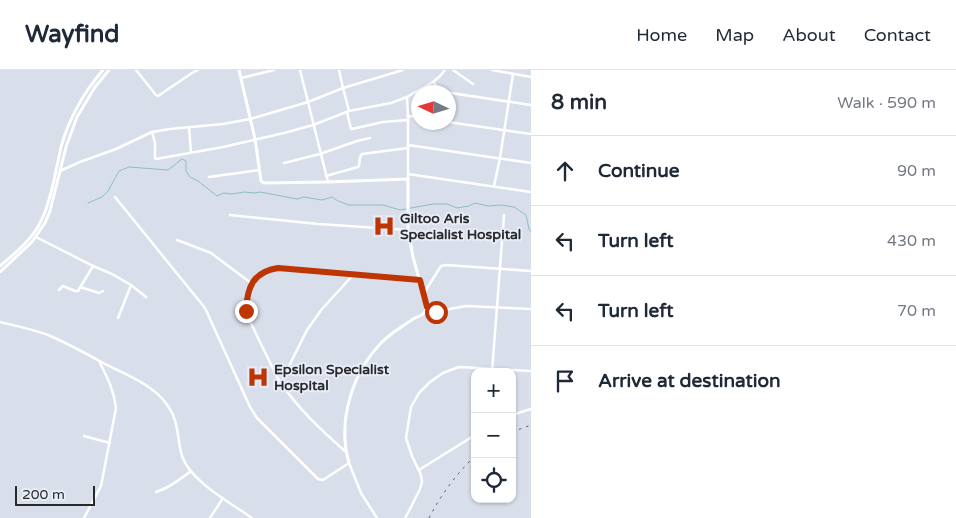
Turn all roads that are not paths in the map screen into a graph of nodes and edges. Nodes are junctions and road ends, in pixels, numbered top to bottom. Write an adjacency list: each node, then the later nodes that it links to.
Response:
1 (103, 70): 48 (street)
2 (109, 70): 43 (street)
3 (136, 70): 4 (street)
4 (198, 70)
5 (239, 70): 16 (street)
6 (274, 70): 13 (street)
7 (300, 70): 21 (street)
8 (339, 70): 19 (street)
9 (403, 70): 19 (street)
10 (445, 70): 17 (street)
11 (453, 70): 18 (street)
12 (492, 70): 14 (street)
13 (265, 71): 16 (street)
14 (513, 74): 15 (street); 22 (street)
15 (531, 77)
16 (241, 78): 27 (street)
17 (432, 82): 20 (street); 22 (street)
18 (473, 84)
19 (342, 88): 21 (street); 24 (street)
20 (407, 98): 24 (street); 25 (street)
21 (308, 102): 27 (street); 29 (street)
22 (508, 102): 23 (street); 31 (street)
23 (531, 105)
24 (348, 112): 25 (street); 29 (street)
25 (408, 118): 26 (street); 36 (street)
26 (411, 118)
27 (250, 119): 30 (street); 35 (street)
28 (456, 123): 31 (street)
29 (313, 126): 35 (street); 38 (street)
30 (189, 127): 32 (street); 37 (street)
31 (504, 130): 33 (street); 39 (street)
32 (152, 132): 37 (street); 43 (street)
33 (531, 134)
34 (370, 138): 38 (street)
35 (255, 140): 37 (street); 42 (street)
36 (408, 146): 39 (street); 44 (street); 45 (street)
37 (191, 153)
38 (320, 154): 40 (street); 45 (street)
39 (500, 158): 41 (street); 50 (street)
40 (284, 163)
41 (531, 163)
42 (259, 170): 46 (street); 49 (street)
43 (60, 172): 48 (street)
44 (408, 174): 47 (street); 50 (street)
45 (326, 176): 49 (street)
46 (209, 177)
47 (408, 179): 49 (street); 56 (street)
48 (55, 182): 51 (street)
49 (328, 182)
50 (494, 186): 52 (street)
51 (54, 187): 58 (street); 60 (street)
52 (531, 192)
53 (115, 197): 98 (street)
54 (230, 215): 56 (street)
55 (504, 215): 63 (street)
56 (408, 231): 57 (street); 67 (street)
57 (442, 235)
58 (36, 237): 60 (street); 62 (street)
59 (177, 240): 68 (street)
60 (6, 263): 61 (street); 65 (street)
61 (0, 266)
62 (93, 266): 69 (street); 72 (street)
63 (500, 269): 64 (street); 70 (street); 78 (street)
64 (531, 271)
65 (0, 272)
66 (354, 274): 67 (street); 68 (street); 89 (street)
67 (420, 280): 71 (street)
68 (251, 283): 90 (street)
69 (131, 284): 76 (street); 82 (street)
70 (430, 284): 71 (street); 75 (street)
71 (422, 286): 75 (street)
72 (80, 287): 73 (street); 74 (street)
73 (59, 290)
74 (103, 291)
75 (424, 293): 77 (street)
76 (146, 297)
77 (427, 307): 80 (street); 81 (street)
78 (496, 307): 79 (street); 80 (street); 86 (street)
79 (531, 309)
80 (436, 312): 81 (street)
81 (422, 315): 97 (street)
82 (118, 318)
83 (0, 322): 84 (street)
84 (99, 361): 96 (street); 100 (street)
85 (471, 368): 99 (street)
86 (492, 368)
87 (516, 371): 88 (street)
88 (531, 371)
89 (285, 374): 90 (street); 91 (street)
90 (277, 377): 91 (street)
91 (282, 386): 97 (street)
92 (531, 409): 93 (street)
93 (516, 414)
94 (84, 436): 96 (street)
95 (471, 438): 99 (street)
96 (110, 443): 103 (street)
97 (346, 452): 98 (street)
98 (349, 463): 106 (street)
99 (419, 470): 107 (street)
100 (190, 472): 101 (street); 102 (street)
101 (156, 492)
102 (223, 498): 104 (street); 105 (street)
103 (84, 518)
104 (210, 518)
105 (252, 518)
106 (377, 518)
107 (404, 518)

